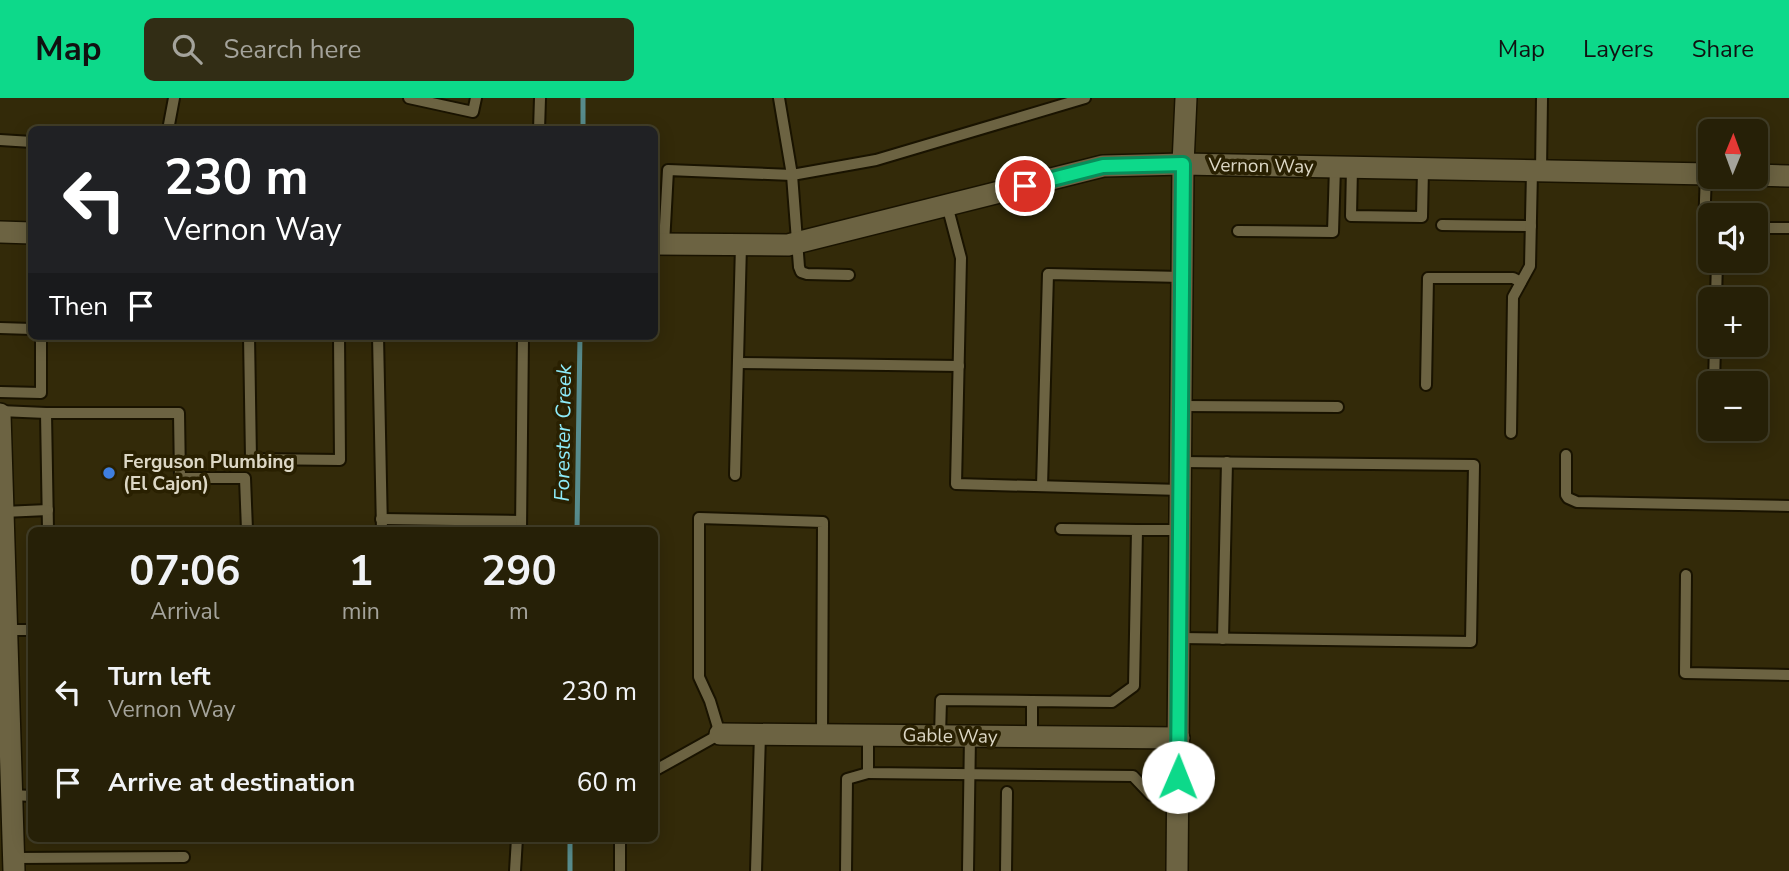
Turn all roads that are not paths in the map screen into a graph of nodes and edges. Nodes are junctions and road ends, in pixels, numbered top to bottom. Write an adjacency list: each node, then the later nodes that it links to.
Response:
1 (174, 98): 9 (lane)
2 (409, 98): 3 (lane)
3 (476, 98)
4 (540, 98): 10 (lane)
5 (779, 98): 18 (lane)
6 (1085, 98): 18 (lane)
7 (1186, 98): 13 (street)
8 (1542, 98): 16 (lane)
9 (169, 126)
10 (539, 126)
11 (0, 139): 12 (lane)
12 (28, 142)
13 (1183, 164): 14 (street, Vernon Way); 21 (street, Vernon Way); 33 (street)
14 (1343, 167): 15 (street, Vernon Way); 15 (lane); 26 (lane)
15 (1423, 169): 16 (street, Vernon Way)
16 (1537, 171): 17 (street, Vernon Way); 23 (lane)
17 (1698, 174)
18 (792, 175): 29 (lane); 30 (lane)
19 (1768, 175): 20 (street)
20 (1789, 176)
21 (947, 205): 29 (street, Vernon Way); 43 (lane)
22 (1442, 225): 23 (lane)
23 (1531, 226): 34 (lane)
24 (1768, 228): 25 (lane)
25 (1789, 228)
26 (1238, 231)
27 (0, 232): 28 (street)
28 (28, 233)
29 (797, 243): 31 (street, Vernon Way); 32 (lane)
30 (659, 244): 31 (street, Vernon Way)
31 (741, 244): 42 (lane)
32 (849, 275)
33 (1182, 277): 46 (street); 56 (lane)
34 (1521, 282): 44 (lane); 50 (lane)
35 (0, 328): 36 (lane)
36 (28, 328)
37 (41, 340): 45 (lane)
38 (249, 340): 39 (lane)
39 (339, 340)
40 (377, 340): 61 (lane)
41 (523, 340): 62 (lane)
42 (738, 363): 43 (lane); 55 (lane)
43 (959, 366): 56 (lane)
44 (1426, 385)
45 (0, 392)
46 (1181, 406): 47 (lane); 53 (street)
47 (1338, 407)
48 (0, 412): 49 (lane); 51 (street)
49 (47, 414): 59 (lane); 64 (lane)
50 (1511, 432)
51 (1, 445): 60 (street)
52 (1566, 455): 58 (lane)
53 (1181, 462): 54 (lane); 57 (street)
54 (1227, 462): 73 (lane); 73 (lane)
55 (735, 475)
56 (1042, 486): 57 (lane)
57 (1181, 490): 67 (street)
58 (1789, 506)
59 (48, 510): 60 (lane); 63 (lane)
60 (3, 512): 68 (street)
61 (381, 525): 62 (lane)
62 (521, 526)
63 (48, 527)
64 (247, 527)
65 (1061, 528): 66 (lane)
66 (1137, 530): 67 (lane); 77 (lane)
67 (1180, 530): 72 (street)
68 (2, 554): 70 (street)
69 (1686, 575): 75 (lane)
70 (7, 630): 71 (lane); 74 (street)
71 (28, 630)
72 (1180, 638): 73 (lane); 85 (street)
73 (1223, 639)
74 (4, 662): 76 (street)
75 (1789, 675)
76 (4, 692): 90 (street)
77 (1032, 701): 82 (lane); 84 (lane)
78 (720, 734): 79 (street, Gable Way); 80 (lane); 86 (lane)
79 (760, 734): 80 (street, Gable Way); 98 (lane)
80 (822, 734): 81 (street, Gable Way)
81 (868, 735): 82 (street, Gable Way); 87 (lane)
82 (940, 736): 83 (street, Gable Way)
83 (970, 736): 84 (street, Gable Way); 88 (lane)
84 (1032, 737): 85 (street, Gable Way)
85 (1179, 738): 91 (street)
86 (658, 769)
87 (868, 773): 88 (lane); 99 (lane)
88 (969, 775): 91 (lane); 100 (lane)
89 (1007, 792): 101 (lane)
90 (22, 796): 95 (street)
91 (1178, 796): 102 (street)
92 (517, 842): 96 (lane)
93 (621, 842): 97 (lane)
94 (184, 857): 95 (lane)
95 (14, 864)
96 (515, 871)
97 (620, 871)
98 (756, 871)
99 (846, 871)
100 (968, 871)
101 (1006, 871)
102 (1177, 871)

